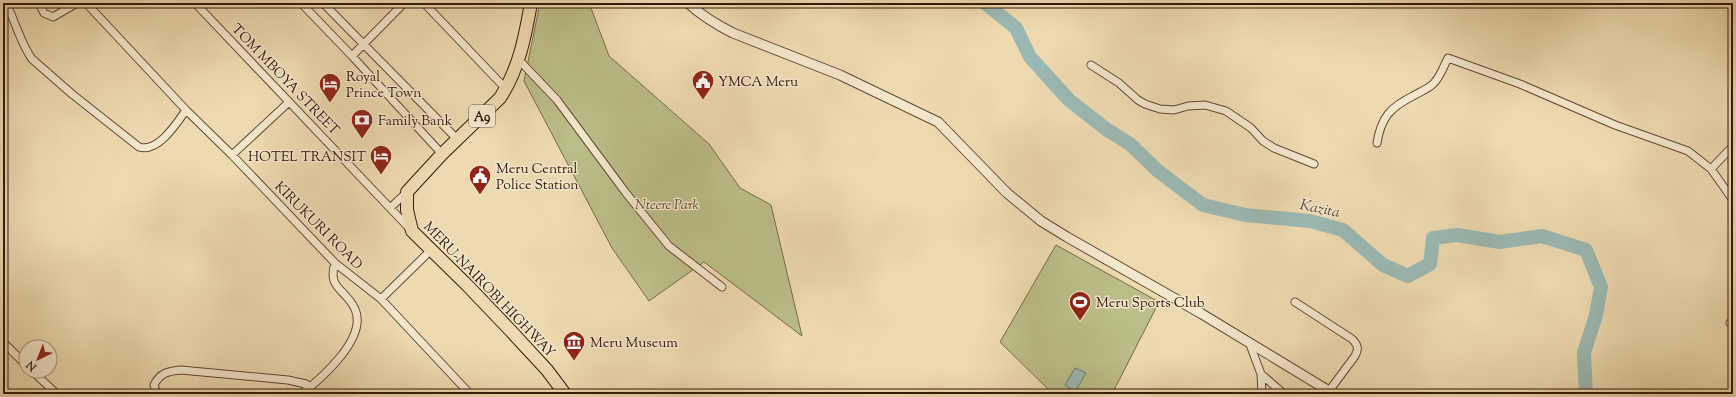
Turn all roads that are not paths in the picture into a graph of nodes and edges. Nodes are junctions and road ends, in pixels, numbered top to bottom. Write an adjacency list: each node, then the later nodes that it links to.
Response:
1 (6, 3): 18 (street)
2 (39, 3): 3 (street)
3 (78, 3)
4 (86, 3): 18 (street, KIRUKURI ROAD)
5 (195, 3): 17 (street, TOM MBOYA STREET)
6 (300, 3): 13 (street)
7 (324, 3): 12 (street)
8 (404, 3): 12 (street)
9 (424, 3): 16 (street)
10 (531, 3): 14 (highway, A9)
11 (688, 3): 36 (street)
12 (365, 44): 13 (street); 19 (street)
13 (352, 56): 22 (street)
14 (519, 60): 16 (highway, A9); 32 (street)
15 (1091, 65): 24 (street)
16 (506, 89): 19 (highway, A9)
17 (289, 102): 23 (street); 28 (street, TOM MBOYA STREET)
18 (186, 110): 23 (street, KIRUKURI ROAD)
19 (458, 140): 22 (highway, A9)
20 (1377, 143): 25 (street)
21 (1733, 146): 25 (street)
22 (442, 154): 26 (highway, A9)
23 (232, 155): 31 (street, KIRUKURI ROAD)
24 (1314, 164)
25 (1711, 169): 27 (street)
26 (407, 192): 28 (street); 29 (highway, MERU-NAIROBI HIGHWAY)
27 (1733, 200)
28 (390, 208): 29 (street, TOM MBOYA STREET)
29 (412, 231): 30 (highway, MERU-NAIROBI HIGHWAY)
30 (431, 250): 33 (street); 46 (highway, MERU-NAIROBI HIGHWAY)
31 (335, 263): 33 (street, KIRUKURI ROAD); 40 (street)
32 (722, 287)
33 (381, 299): 45 (street, KIRUKURI ROAD)
34 (1295, 302): 41 (street)
35 (3, 342): 37 (street)
36 (1249, 342): 38 (street); 41 (street)
37 (18, 357)
38 (1261, 374): 47 (street); 48 (street)
39 (41, 379): 42 (street)
40 (310, 388): 43 (street); 44 (street)
41 (1331, 392)
42 (57, 394)
43 (157, 394)
44 (300, 394)
45 (470, 394)
46 (565, 394)
47 (1262, 394)
48 (1284, 394)

